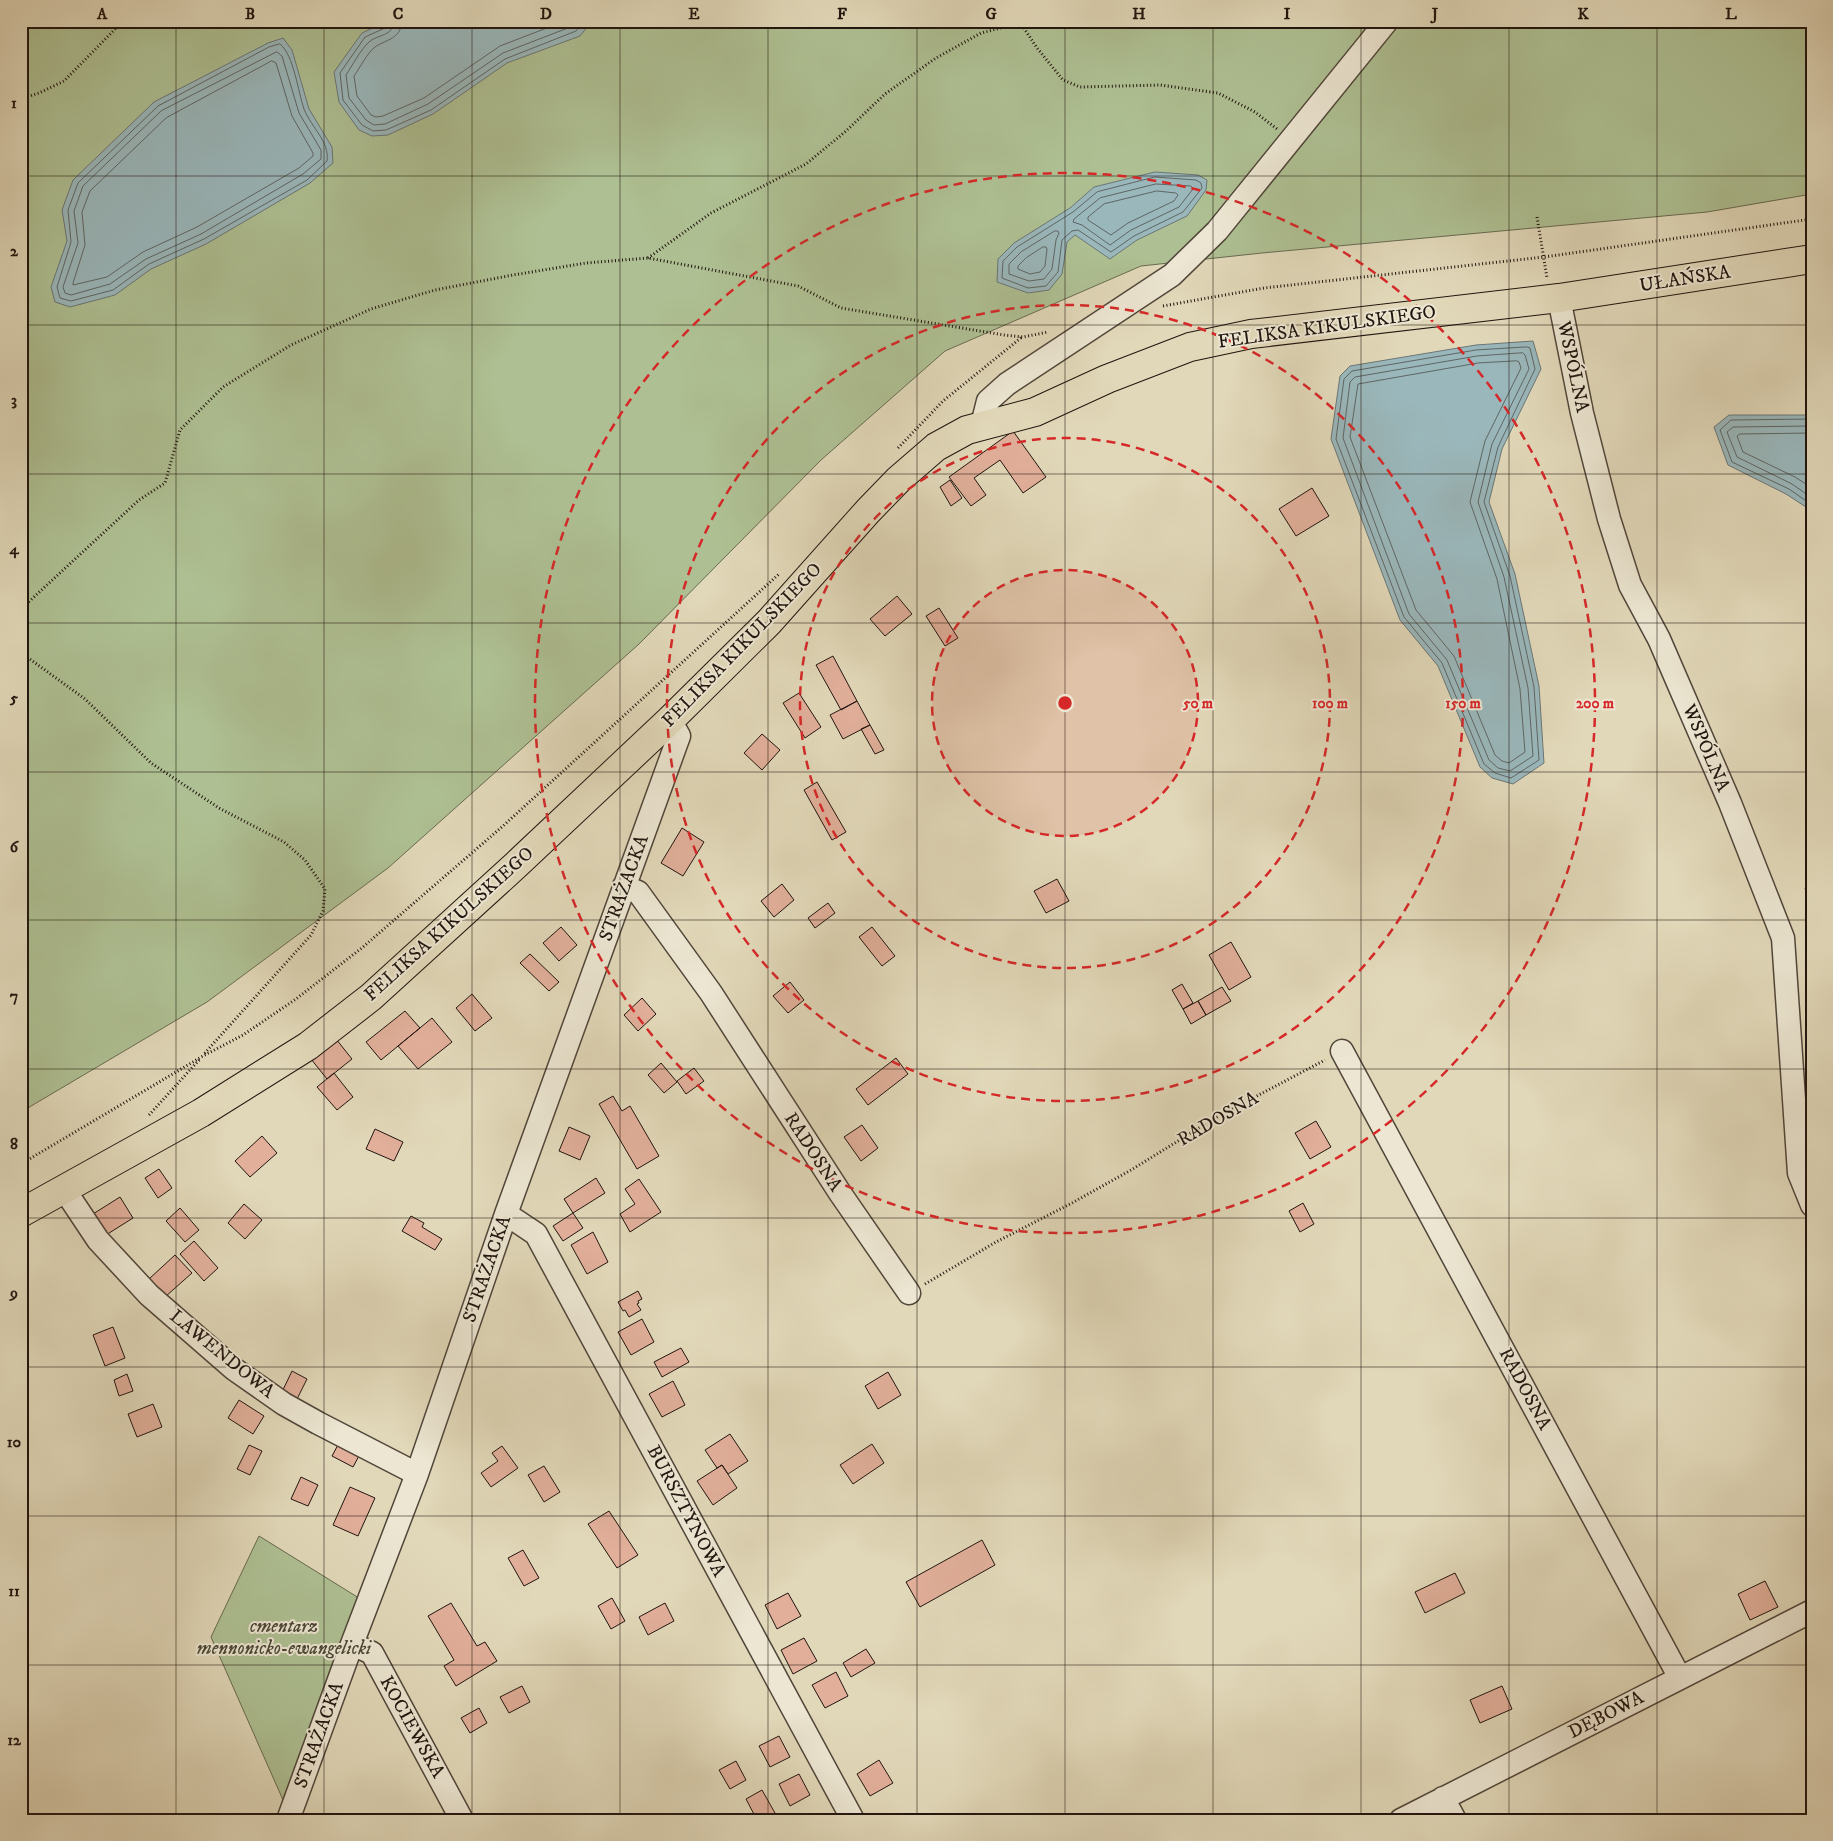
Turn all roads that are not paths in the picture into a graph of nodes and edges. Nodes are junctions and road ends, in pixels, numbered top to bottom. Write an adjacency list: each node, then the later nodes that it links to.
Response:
1 (1387, 21): 4 (street)
2 (1812, 260): 3 (main road, UŁAŃSKA)
3 (1553, 290): 4 (main road, FELIKSA KIKULSKIEGO); 9 (street, WSPÓLNA)
4 (982, 425): 5 (main road, FELIKSA KIKULSKIEGO)
5 (670, 720): 6 (street, STRAŻACKA); 8 (main road, FELIKSA KIKULSKIEGO)
6 (624, 886): 11 (street, STRAŻACKA); 12 (street, RADOSNA)
7 (1342, 1051): 16 (street, RADOSNA)
8 (64, 1189): 10 (main road, FELIKSA KIKULSKIEGO); 13 (street, LAWENDOWA)
9 (1812, 1205)
10 (21, 1213)
11 (506, 1214): 13 (street, STRAŻACKA); 20 (street, BURSZTYNOWA)
12 (910, 1293)
13 (417, 1474): 15 (street, STRAŻACKA)
14 (1812, 1611): 16 (street, DĘBOWA)
15 (352, 1644): 18 (street, STRAŻACKA); 19 (street, KOCIEWSKA)
16 (1680, 1678): 17 (street, DĘBOWA)
17 (1443, 1798): 21 (street, DĘBOWA); 22 (street)
18 (288, 1820)
19 (462, 1820)
20 (853, 1820)
21 (1401, 1820)
22 (1455, 1820)

